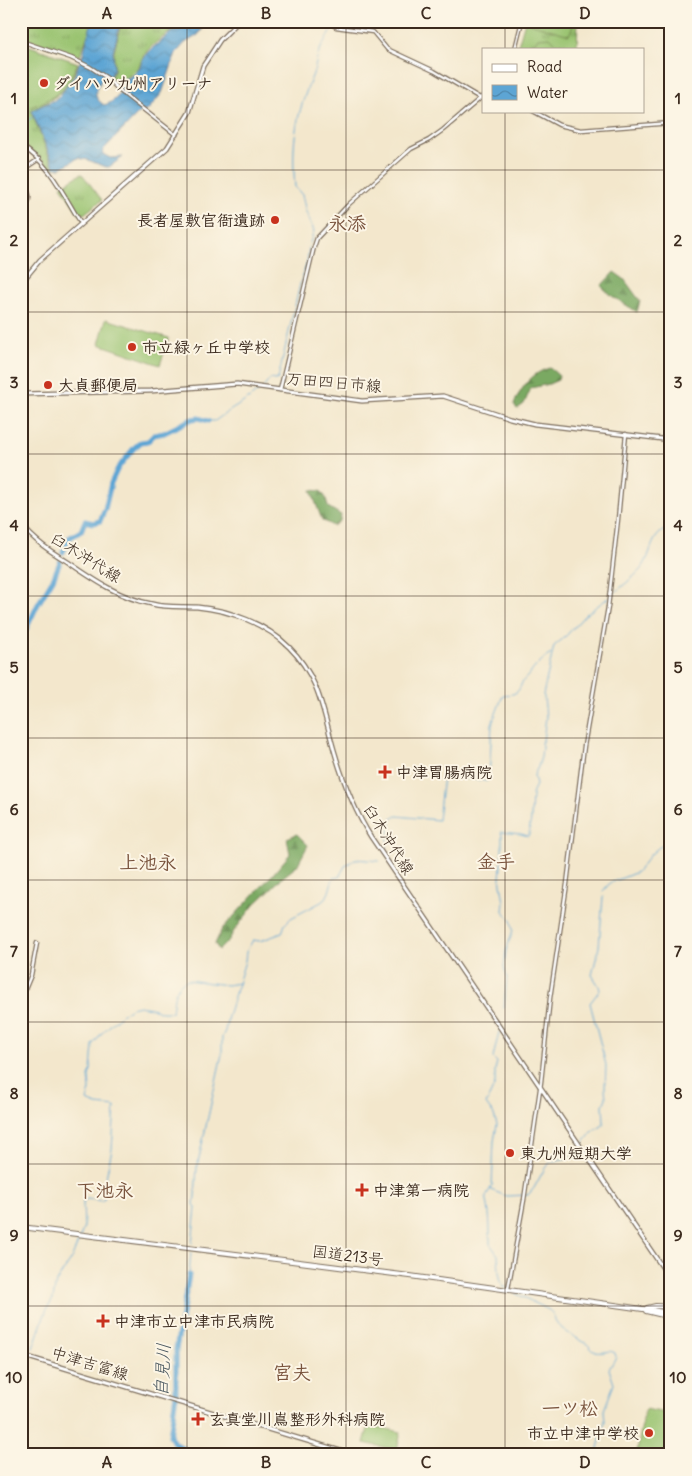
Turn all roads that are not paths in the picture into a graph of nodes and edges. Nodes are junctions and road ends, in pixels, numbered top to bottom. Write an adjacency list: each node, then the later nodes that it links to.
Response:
1 (239, 21): 9 (main road)
2 (327, 21): 6 (street)
3 (522, 21): 5 (street)
4 (21, 41): 9 (street)
5 (514, 48)
6 (482, 97): 17 (street)
7 (535, 112): 8 (street)
8 (671, 123)
9 (176, 135): 15 (main road)
10 (21, 146): 11 (street)
11 (39, 159): 12 (street); 15 (street)
12 (21, 171)
13 (21, 181): 14 (street)
14 (21, 213)
15 (81, 223): 16 (main road)
16 (21, 283)
17 (280, 390): 18 (main road, 万田四日市線); 19 (main road, 万田四日市線)
18 (21, 394)
19 (626, 434): 20 (main road, 万田四日市線); 24 (street)
20 (671, 440)
21 (21, 524): 24 (main road, 臼木沖代線)
22 (37, 942): 23 (street)
23 (21, 999)
24 (540, 1086): 27 (main road, 臼木沖代線); 28 (street)
25 (21, 1227): 28 (highway, 国道213号)
26 (21, 1245): 32 (street)
27 (671, 1280)
28 (508, 1290): 30 (highway, 国道213号)
29 (671, 1307): 30 (highway)
30 (642, 1309): 31 (highway, 国道213号); 33 (highway)
31 (671, 1313)
32 (21, 1317)
33 (671, 1317)
34 (21, 1355): 35 (main road, 中津吉富線)
35 (354, 1455)

